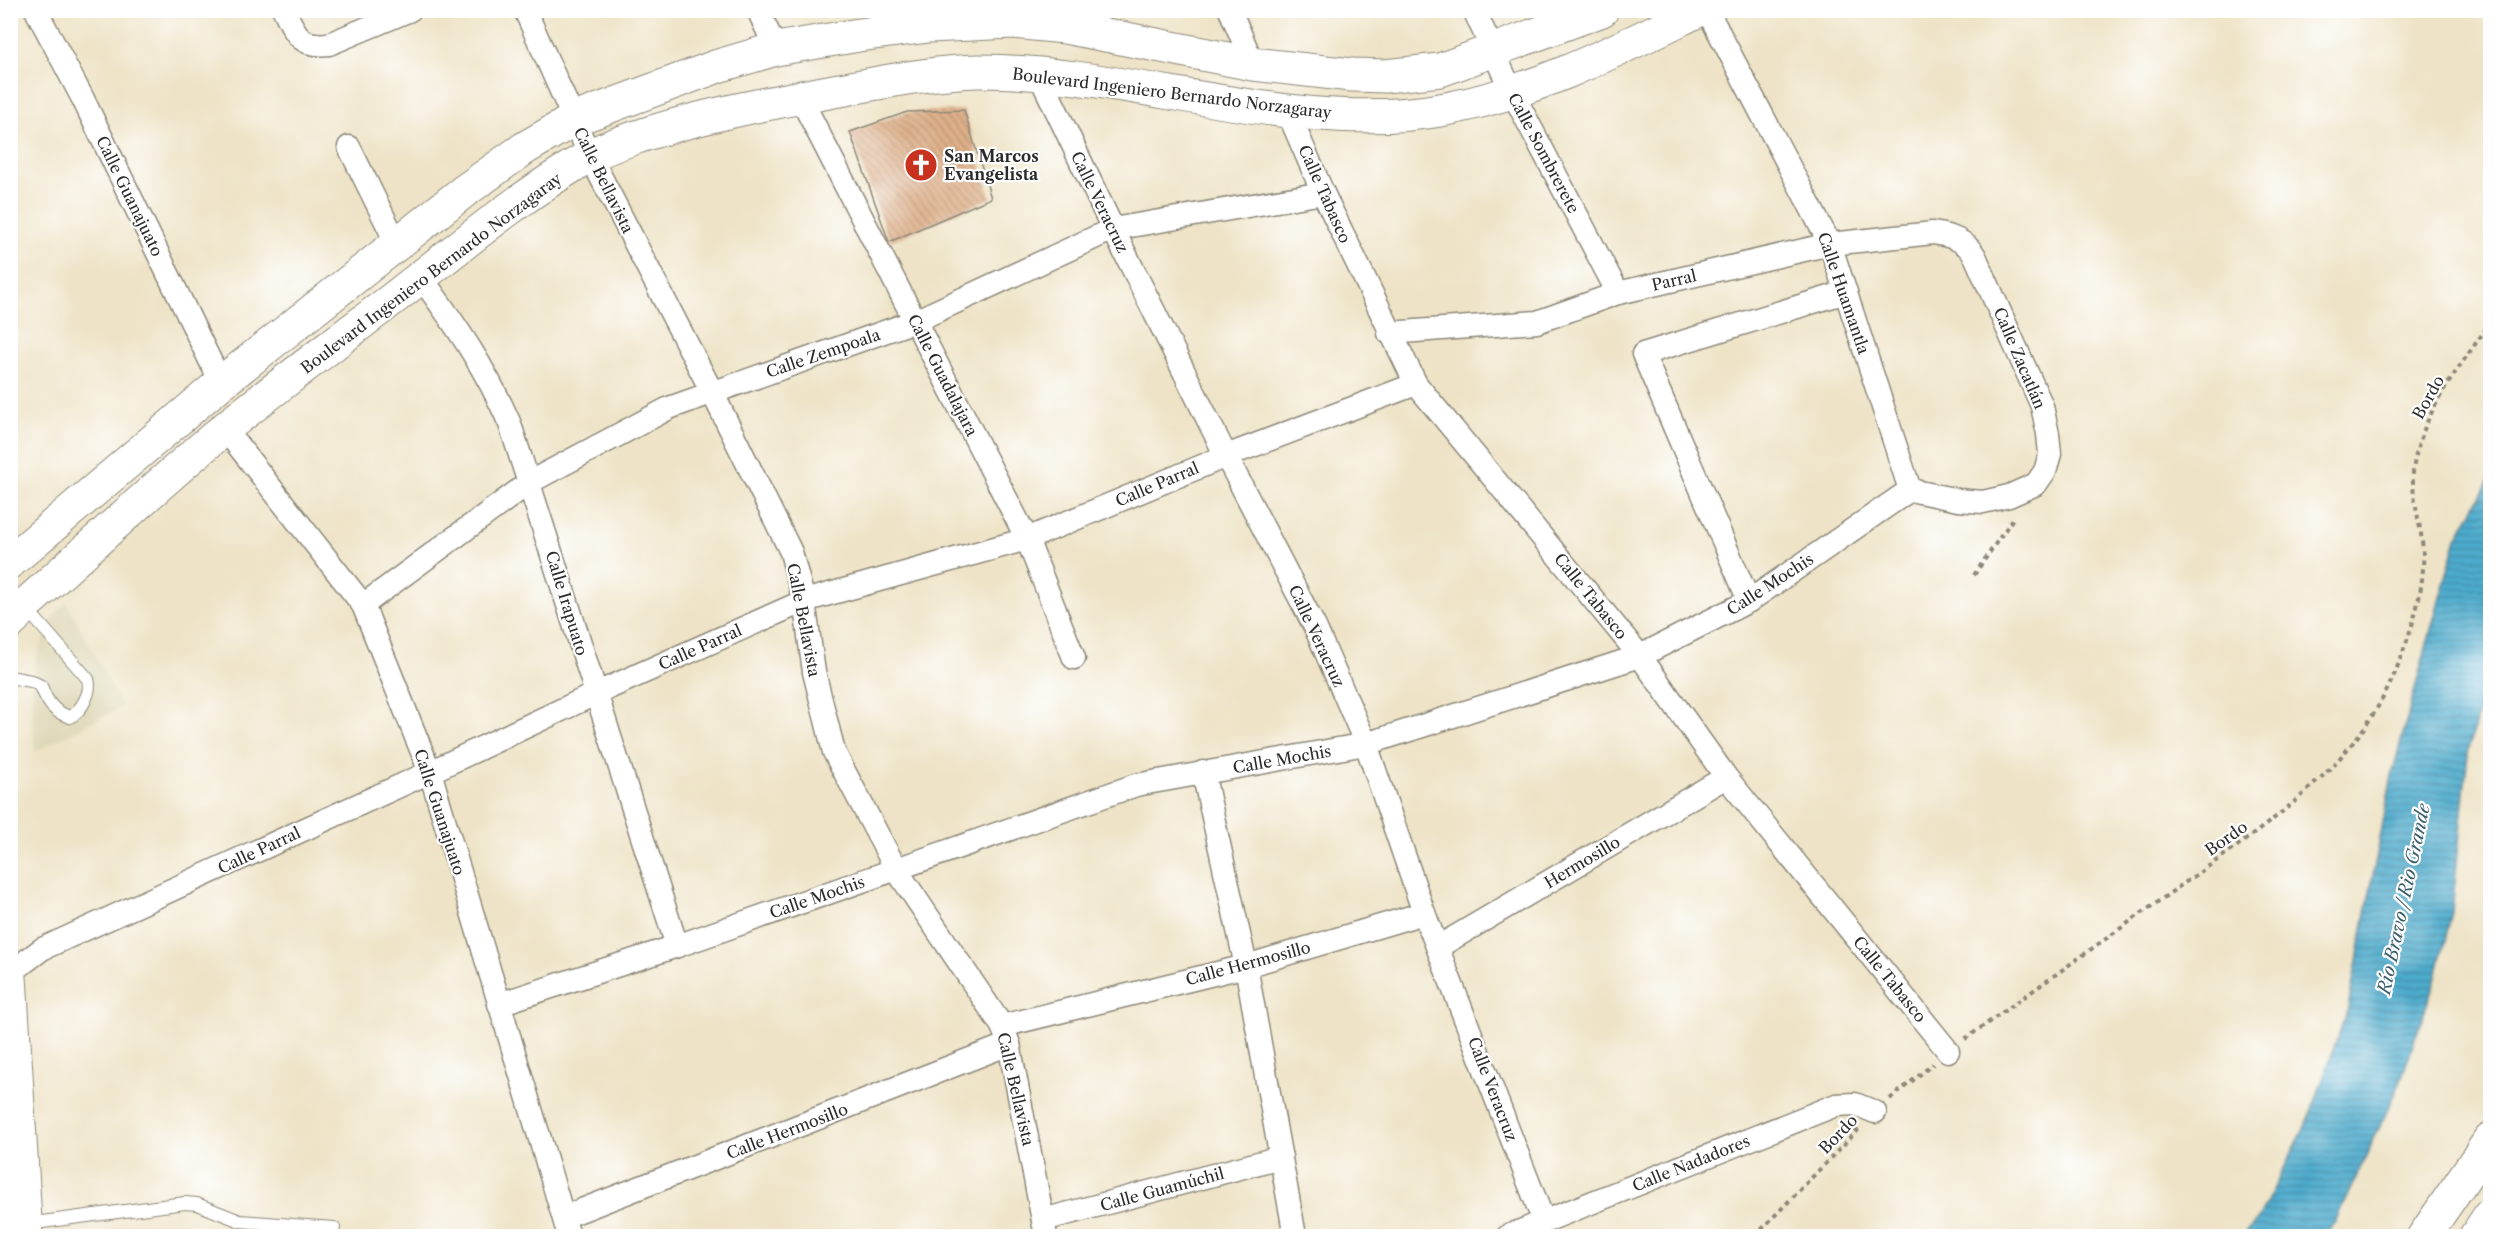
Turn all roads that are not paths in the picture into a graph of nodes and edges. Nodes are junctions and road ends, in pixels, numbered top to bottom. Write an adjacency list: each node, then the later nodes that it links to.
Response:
1 (36, 10): 32 (street, Calle Guanajuato)
2 (284, 10): 3 (street)
3 (410, 10)
4 (525, 10): 19 (street, Calle Bellavista)
5 (758, 10): 12 (street)
6 (1230, 10): 14 (street)
7 (1474, 10): 13 (street, Calle Sombrerete)
8 (1602, 10): 13 (main road)
9 (1699, 10): 16 (main road, Boulevard Ingeniero Bernardo Norzagaray)
10 (1707, 10): 26 (street, Calle Huamantla)
11 (983, 16): 12 (main road); 14 (main road)
12 (776, 49): 19 (main road)
13 (1492, 52): 14 (main road); 16 (street, Calle Sombrerete)
14 (1253, 64)
15 (1040, 74): 17 (main road, Boulevard Ingeniero Bernardo Norzagaray); 18 (main road, Boulevard Ingeniero Bernardo Norzagaray); 23 (street, Calle Veracruz)
16 (1512, 92): 18 (main road, Boulevard Ingeniero Bernardo Norzagaray); 29 (street, Calle Sombrerete)
17 (800, 97): 21 (main road, Boulevard Ingeniero Bernardo Norzagaray); 30 (street, Calle Guadalajara)
18 (1287, 110): 22 (street, Calle Tabasco)
19 (575, 119): 21 (street, Calle Bellavista); 25 (main road)
20 (349, 147): 25 (street)
21 (590, 156): 27 (main road, Boulevard Ingeniero Bernardo Norzagaray); 34 (street, Calle Bellavista)
22 (1323, 193): 23 (street, Calle Zempoala); 31 (street, Calle Tabasco)
23 (1113, 229): 30 (street, Calle Zempoala); 36 (street, Calle Veracruz)
24 (1960, 239): 26 (street, Parral); 38 (street, Calle Zacatlán)
25 (397, 244): 32 (main road)
26 (1830, 244): 28 (street, Calle Huamantla); 29 (street, Parral)
27 (421, 277): 35 (main road, Boulevard Ingeniero Bernardo Norzagaray); 37 (street, Calle Irapuato)
28 (1846, 292): 38 (street, Calle Huamantla); 42 (street)
29 (1618, 293): 31 (street, Parral)
30 (915, 321): 34 (street, Calle Zempoala); 39 (street, Calle Guadalajara)
31 (1389, 333): 33 (street, Calle Tabasco)
32 (221, 383): 40 (main road)
33 (1416, 384): 36 (street, Calle Parral); 45 (street, Calle Tabasco)
34 (712, 392): 37 (street, Calle Zempoala); 41 (street, Calle Bellavista)
35 (225, 429): 43 (street, Calle Guanajuato); 44 (main road, Boulevard Ingeniero Bernardo Norzagaray)
36 (1226, 456): 39 (street, Calle Parral); 49 (street, Calle Veracruz)
37 (530, 482): 43 (street, Calle Zempoala); 48 (street, Calle Irapuato)
38 (1910, 490): 42 (street, Calle Mochis)
39 (1028, 538): 41 (street, Calle Parral); 46 (street, Calle Guadalajara)
40 (10, 562)
41 (804, 601): 48 (street, Calle Parral); 53 (street, Calle Bellavista)
42 (1749, 601): 45 (street, Calle Mochis)
43 (363, 605): 50 (street, Calle Guanajuato)
44 (17, 615): 47 (lane)
45 (1640, 656): 49 (street, Calle Mochis); 52 (street, Calle Tabasco)
46 (1074, 657)
47 (10, 678)
48 (595, 694): 50 (street, Calle Parral); 55 (street, Calle Irapuato)
49 (1366, 744): 51 (street, Calle Mochis); 54 (street, Calle Veracruz)
50 (430, 772): 58 (street, Calle Parral); 60 (street, Calle Guanajuato)
51 (1203, 772): 53 (street, Calle Mochis); 57 (street)
52 (1726, 777): 56 (street, Hermosillo); 62 (street, Calle Tabasco)
53 (896, 869): 55 (street, Calle Mochis); 61 (street, Calle Bellavista)
54 (1424, 913): 56 (street, Calle Veracruz); 57 (street, Calle Hermosillo)
55 (677, 946): 60 (street, Calle Mochis)
56 (1438, 946): 67 (street, Calle Veracruz)
57 (1246, 966): 61 (street, Calle Hermosillo); 65 (street)
58 (10, 973)
59 (10, 977): 71 (main road)
60 (499, 1004): 68 (street, Calle Guanajuato)
61 (1005, 1035): 68 (street, Calle Hermosillo); 70 (street, Calle Bellavista)
62 (1948, 1051)
63 (1875, 1112): 67 (street, Calle Nadadores)
64 (2490, 1140): 74 (main road)
65 (1281, 1157): 70 (street, Calle Guamúchil); 72 (street)
66 (2490, 1215): 75 (main road)
67 (1544, 1222): 73 (street, Calle Nadadores)
68 (567, 1227)
69 (334, 1228): 71 (lane)
70 (1045, 1228)
71 (26, 1230)
72 (1295, 1236)
73 (1508, 1236)
74 (2424, 1236)
75 (2476, 1236)

